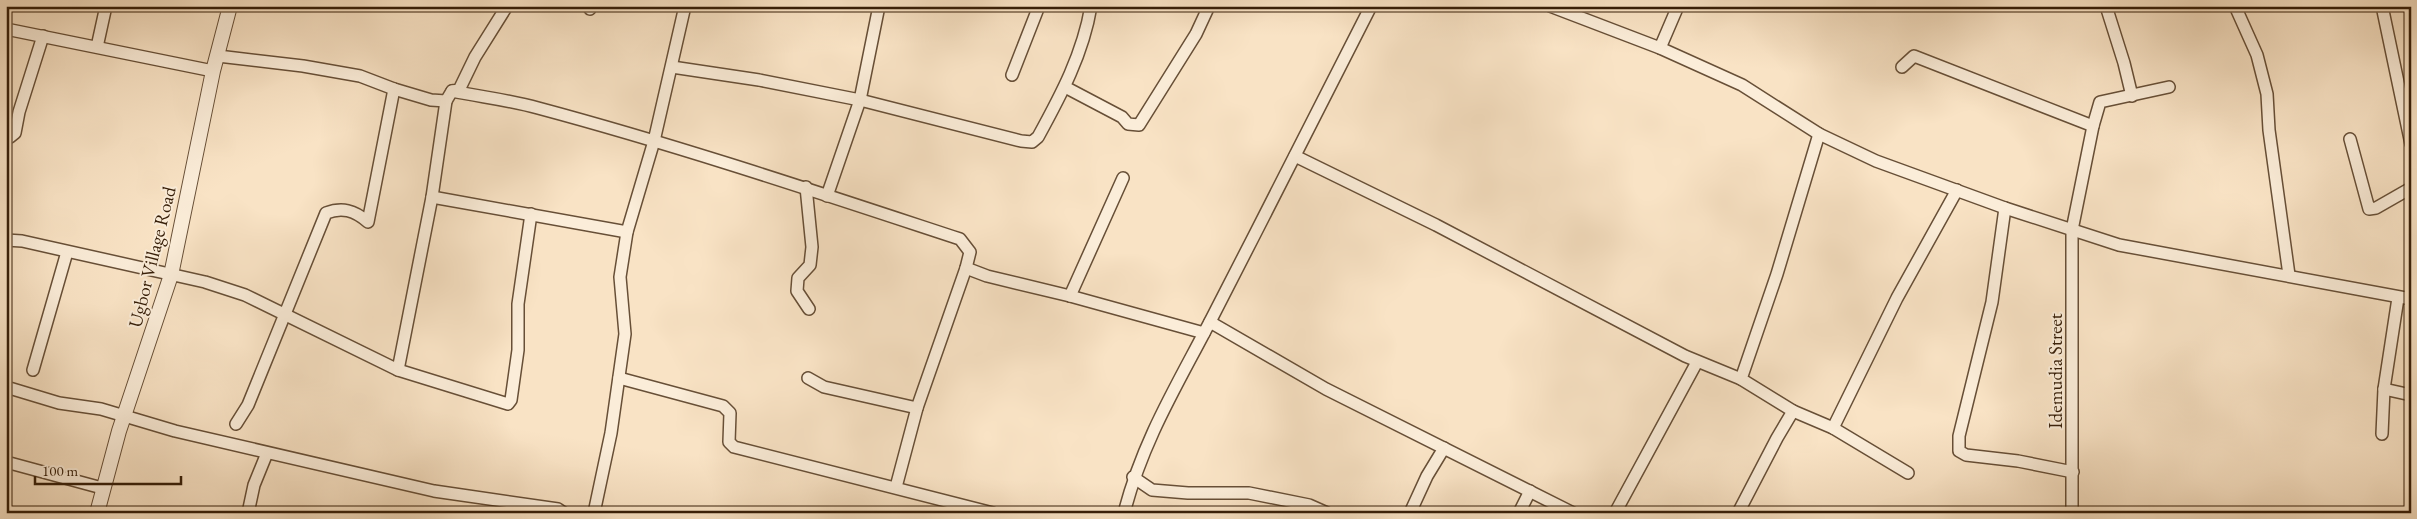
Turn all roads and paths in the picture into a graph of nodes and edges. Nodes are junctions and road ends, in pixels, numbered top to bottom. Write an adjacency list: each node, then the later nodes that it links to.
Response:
1 (106, 6): 17 (street)
2 (230, 6): 19 (street, Ugbor Village Road)
3 (507, 6): 27 (street)
4 (685, 6): 20 (street)
5 (879, 6): 29 (street)
6 (1039, 6): 23 (street)
7 (1091, 6): 25 (street)
8 (1209, 6): 25 (street)
9 (1371, 6): 37 (street)
10 (1550, 6): 18 (street)
11 (1678, 6): 18 (street)
12 (2106, 6): 28 (street)
13 (2235, 6): 52 (street)
14 (2382, 6): 36 (street)
15 (6, 30): 16 (street)
16 (43, 36): 17 (street); 33 (street)
17 (97, 47): 22 (street)
18 (1660, 48): 32 (street)
19 (218, 56): 22 (street, Ugbor Village Road); 26 (street)
20 (672, 67): 29 (street); 35 (street)
21 (1902, 67): 31 (street)
22 (213, 71): 51 (street, Ugbor Village Road)
23 (1012, 75)
24 (2169, 87): 28 (street)
25 (1065, 88): 29 (street)
26 (394, 89): 30 (street); 57 (street)
27 (452, 91): 30 (street); 35 (street)
28 (2132, 96): 31 (street, Idemudia Street)
29 (860, 100): 42 (street)
30 (446, 101): 43 (street)
31 (2093, 126): 46 (street, Idemudia Street)
32 (1819, 134): 41 (street); 65 (street)
33 (6, 136)
34 (2350, 138): 40 (street)
35 (654, 140): 39 (street); 47 (street)
36 (2411, 144)
37 (1295, 156): 58 (street); 60 (street)
38 (1122, 178): 53 (street)
39 (806, 187): 42 (street); 56 (street)
40 (2411, 188)
41 (1957, 190): 44 (street); 73 (street)
42 (828, 196): 50 (street)
43 (432, 197): 45 (street); 62 (street)
44 (2006, 208): 46 (street); 78 (street)
45 (531, 214): 47 (street); 62 (street)
46 (2072, 230): 52 (street); 78 (street, Idemudia Street)
47 (627, 232): 63 (street)
48 (6, 240): 49 (street)
49 (67, 252): 51 (street); 61 (street)
50 (966, 268): 53 (street); 69 (street)
51 (170, 275): 57 (street); 71 (street, Ugbor Village Road)
52 (2289, 275): 54 (street)
53 (1070, 296): 59 (street)
54 (2398, 298): 55 (street); 67 (street)
55 (2411, 299)
56 (809, 309)
57 (284, 315): 62 (street); 72 (street)
58 (1210, 322): 59 (street); 75 (street)
59 (1204, 333): 80 (street)
60 (1697, 362): 65 (street); 94 (street)
61 (33, 370)
62 (398, 370)
63 (619, 378): 81 (street); 87 (street)
64 (808, 378): 69 (street)
65 (1741, 379): 70 (street)
66 (6, 387): 71 (street)
67 (2384, 389): 68 (street); 74 (street)
68 (2411, 396)
69 (917, 408): 81 (street)
70 (1794, 411): 73 (street); 95 (street)
71 (124, 418): 76 (street); 82 (street, Ugbor Village Road)
72 (236, 424)
73 (1833, 428): 79 (street)
74 (2382, 434)
75 (1444, 448): 83 (street); 91 (street)
76 (267, 453): 85 (street); 86 (street)
77 (6, 462): 82 (street)
78 (2072, 472): 96 (street, Idemudia Street)
79 (1908, 473)
80 (1133, 477): 89 (street); 90 (street)
81 (896, 486): 88 (street)
82 (102, 488): 84 (street, Ugbor Village Road)
83 (1530, 491): 92 (street); 93 (street)
84 (97, 513)
85 (248, 513)
86 (564, 513)
87 (594, 513)
88 (993, 513)
89 (1124, 513)
90 (1327, 513)
91 (1410, 513)
92 (1520, 513)
93 (1573, 513)
94 (1615, 513)
95 (1738, 513)
96 (2072, 513)

